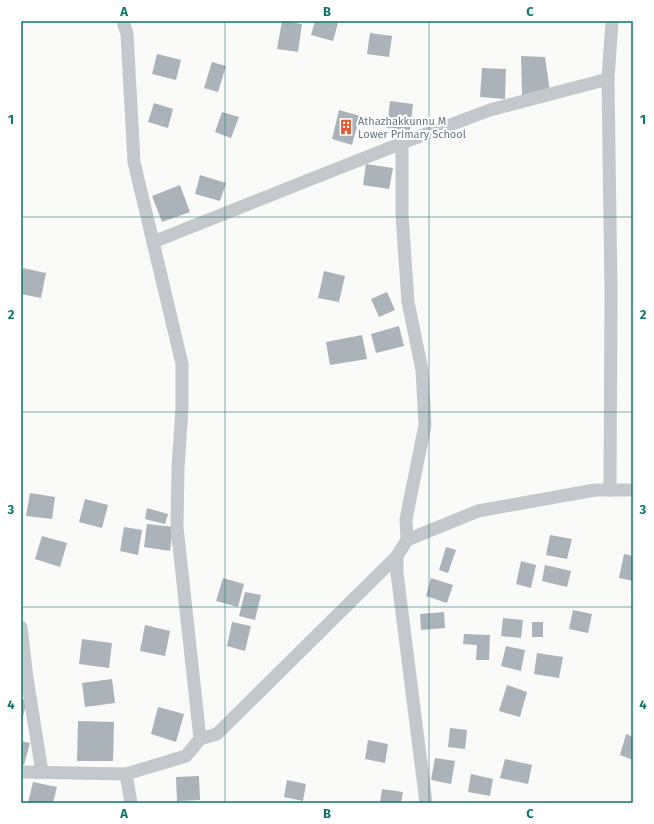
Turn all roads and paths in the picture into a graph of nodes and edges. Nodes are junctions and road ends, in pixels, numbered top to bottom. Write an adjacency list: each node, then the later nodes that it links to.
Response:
1 (123, 21): 5 (street)
2 (612, 21): 3 (street)
3 (608, 79): 4 (street); 6 (street)
4 (402, 143): 5 (street); 8 (street)
5 (153, 242): 11 (street)
6 (610, 490): 7 (street); 8 (street)
7 (633, 490)
8 (407, 540): 9 (street)
9 (397, 556): 11 (street); 16 (street)
10 (21, 627): 13 (street)
11 (200, 740): 14 (street)
12 (21, 772): 13 (street)
13 (42, 772): 14 (street)
14 (126, 774): 15 (street)
15 (131, 803)
16 (426, 803)

